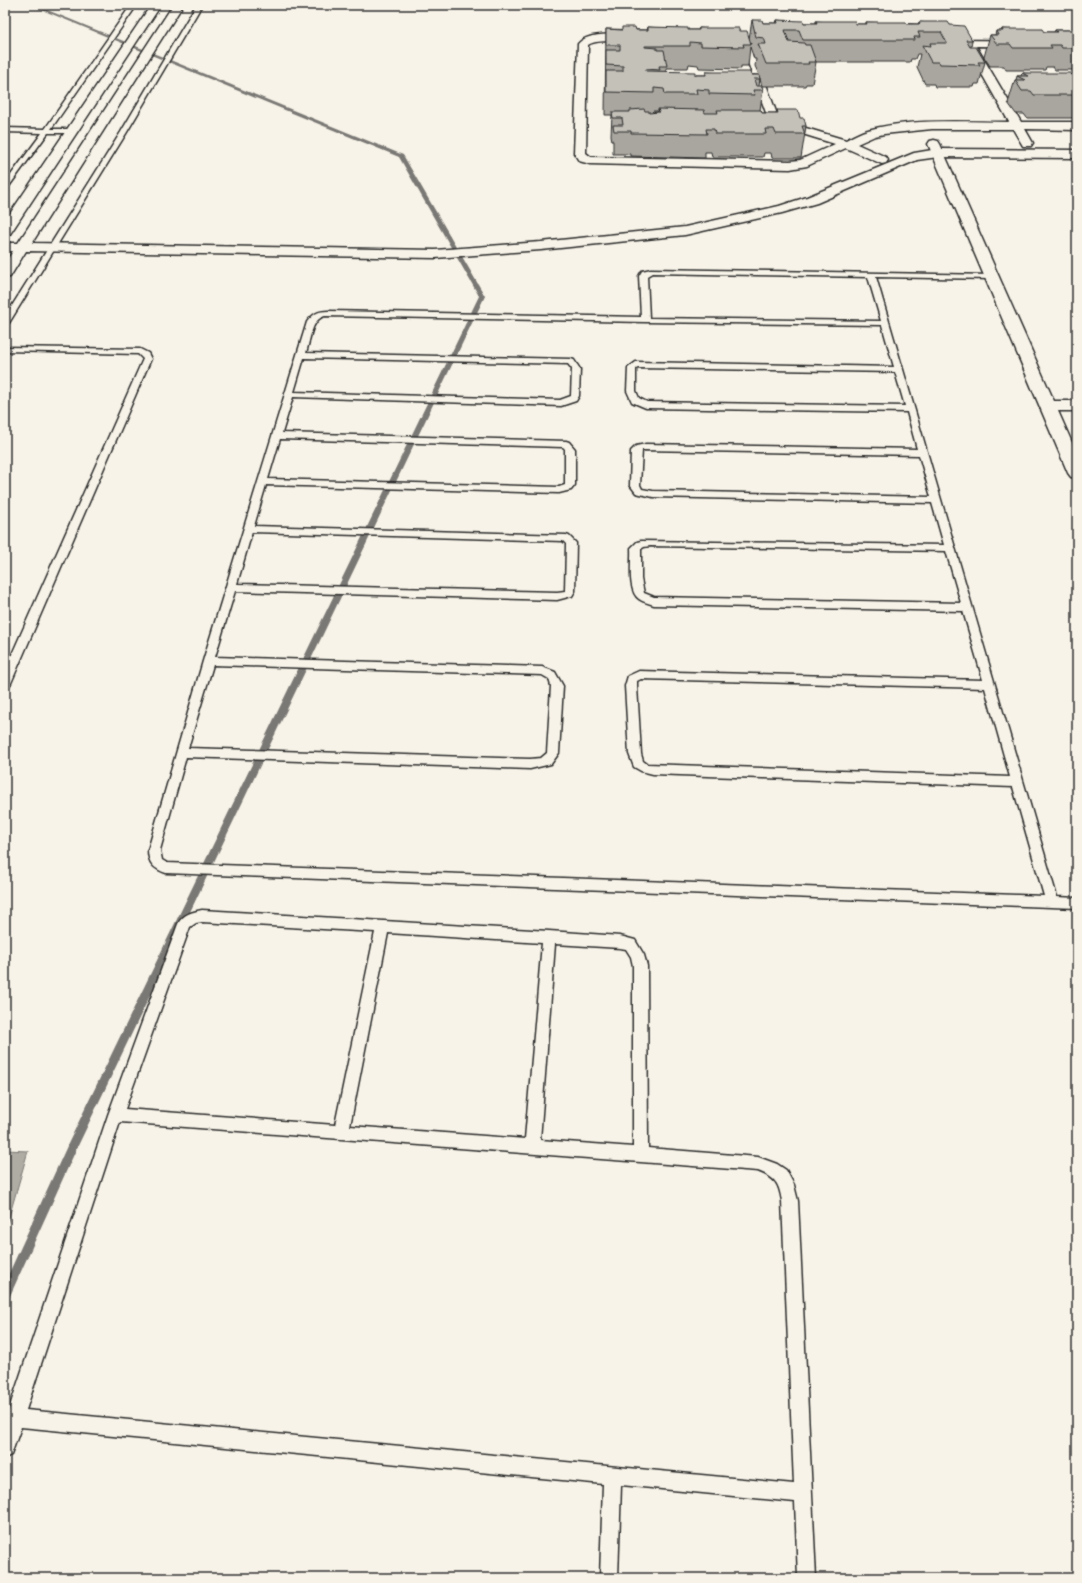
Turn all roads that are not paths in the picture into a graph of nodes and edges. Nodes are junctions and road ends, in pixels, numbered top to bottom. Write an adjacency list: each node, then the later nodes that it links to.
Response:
1 (134, 5): 13 (lane)
2 (156, 5): 14 (street)
3 (178, 5): 24 (street)
4 (199, 5): 25 (lane)
5 (644, 39): 16 (street)
6 (760, 41): 16 (street)
7 (931, 42): 8 (street)
8 (969, 42): 9 (street); 10 (street)
9 (1077, 44)
10 (1016, 125): 11 (street); 15 (street); 16 (street)
11 (1077, 126)
12 (5, 130): 13 (lane)
13 (47, 130): 14 (lane); 21 (lane)
14 (71, 131): 22 (street)
15 (1027, 143): 17 (street); 18 (street)
16 (847, 144): 20 (street)
17 (1077, 144)
18 (936, 148): 19 (street); 20 (street); 26 (street); 30 (street)
19 (1077, 154)
20 (882, 160): 26 (street)
21 (5, 188)
22 (5, 231)
23 (5, 237): 24 (street)
24 (25, 243): 25 (street); 27 (street); 28 (street)
25 (54, 243): 26 (street); 32 (lane)
26 (462, 246)
27 (5, 247)
28 (5, 274)
29 (872, 276): 30 (lane); 31 (lane); 33 (lane)
30 (992, 277): 38 (street)
31 (645, 320): 33 (lane); 35 (lane)
32 (5, 323)
33 (885, 323): 36 (lane)
34 (5, 349): 51 (lane)
35 (302, 355): 37 (lane); 37 (lane)
36 (899, 370): 40 (lane); 40 (lane)
37 (290, 394): 41 (lane)
38 (1048, 406): 39 (street); 43 (street)
39 (1077, 406)
40 (910, 409): 42 (lane)
41 (277, 436): 44 (lane); 44 (lane)
42 (922, 452): 45 (lane); 45 (lane)
43 (1077, 473)
44 (263, 482): 46 (lane)
45 (936, 500): 47 (lane)
46 (249, 529): 48 (lane); 48 (lane)
47 (950, 548): 49 (lane); 49 (lane)
48 (231, 587): 50 (lane)
49 (967, 607): 52 (lane)
50 (208, 661): 53 (lane); 53 (lane)
51 (5, 683)
52 (989, 684): 54 (lane); 54 (lane)
53 (181, 752): 55 (lane)
54 (1017, 782): 55 (lane)
55 (1052, 902): 56 (lane)
56 (1077, 903)
57 (383, 927): 58 (lane); 59 (lane); 60 (lane)
58 (549, 937): 61 (lane); 62 (lane)
59 (115, 1115): 60 (lane); 63 (lane)
60 (341, 1132): 61 (lane)
61 (532, 1147): 62 (lane)
62 (641, 1156): 66 (lane)
63 (15, 1418): 64 (lane); 65 (lane)
64 (5, 1449)
65 (612, 1476): 66 (lane); 67 (lane)
66 (803, 1494): 68 (lane)
67 (609, 1578)
68 (807, 1578)

